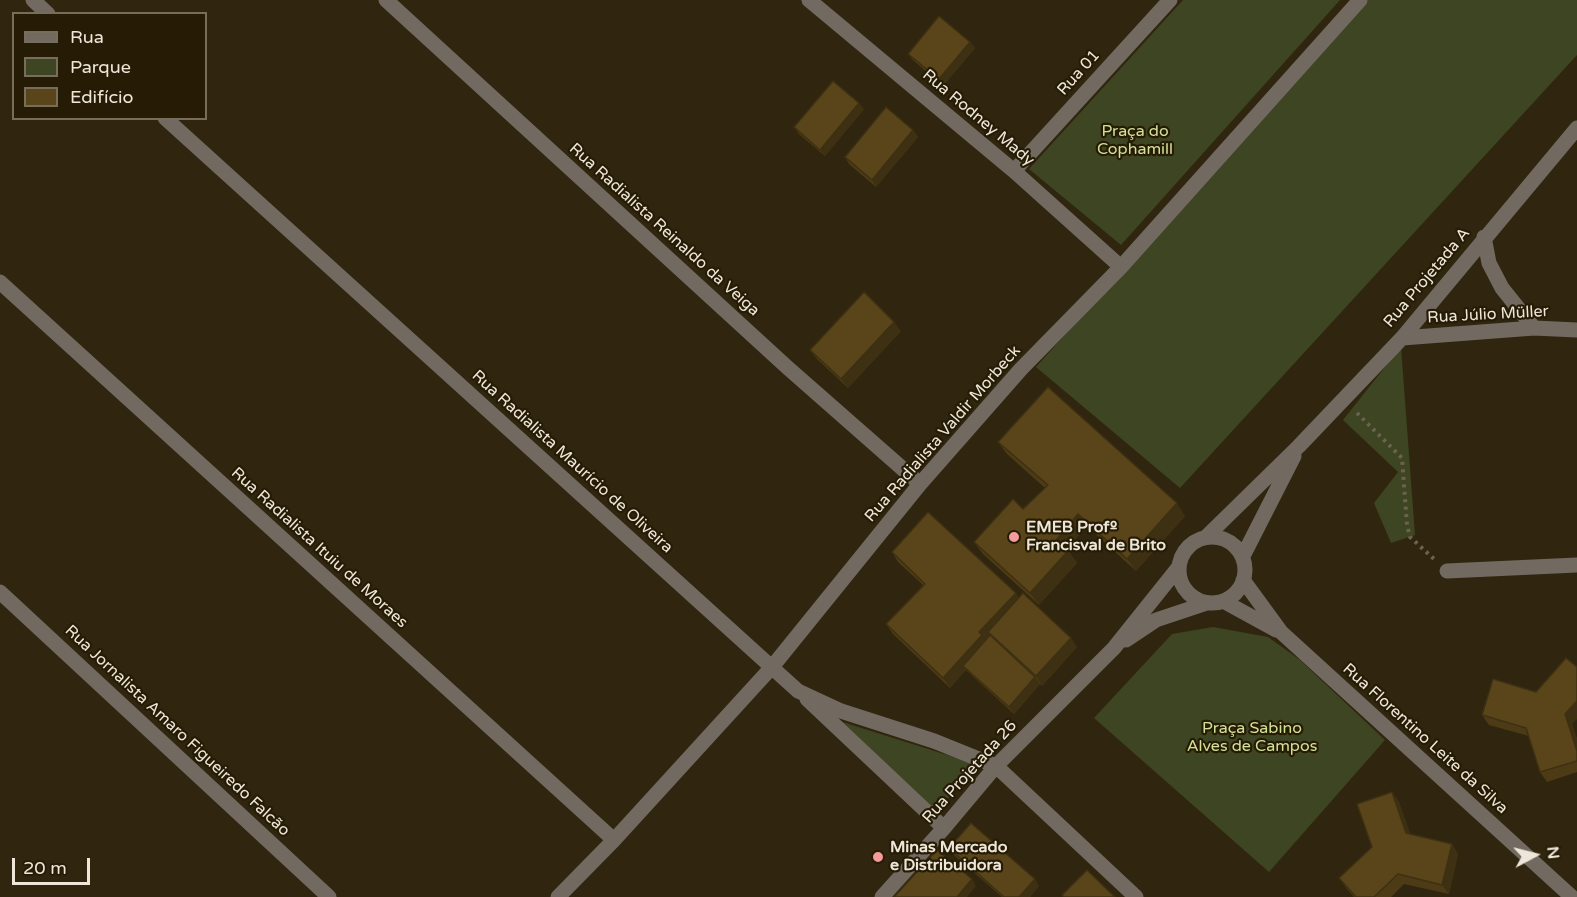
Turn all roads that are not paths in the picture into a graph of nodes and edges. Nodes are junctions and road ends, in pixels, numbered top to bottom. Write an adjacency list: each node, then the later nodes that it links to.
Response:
1 (33, 0): 6 (street)
2 (386, 0): 17 (street, Rua Radialista Reinaldo da Veiga)
3 (809, 0): 9 (street, Rua Rodney Mady)
4 (1170, 0): 9 (street, Rua 01)
5 (1360, 0): 11 (street, Rua Radialista Valdir Morbeck)
6 (46, 12)
7 (167, 120): 29 (street, Rua Radialista Maurício de Oliveira)
8 (1577, 128): 10 (street, Rua Projetada A)
9 (1014, 171): 11 (street, Rua Rodney Mady)
10 (1484, 237): 13 (street); 15 (street, Rua Projetada A)
11 (1121, 267): 17 (street, Rua Radialista Valdir Morbeck)
12 (0, 282): 33 (street, Rua Radialista Ituiu de Moraes)
13 (1534, 328): 14 (street, Rua Júlio Müller); 15 (street, Rua Júlio Müller)
14 (1577, 330)
15 (1402, 338): 16 (street, Rua Projetada A)
16 (1299, 446): 18 (street, Rua Projetada A); 19 (street, Rua Projetada A)
17 (920, 484): 29 (street, Rua Radialista Valdir Morbeck)
18 (1206, 537): 19 (street); 21 (street)
19 (1243, 556): 23 (street)
20 (1577, 566): 22 (street)
21 (1178, 568): 26 (street); 28 (street, Rua Projetada 26)
22 (1447, 571)
23 (1243, 580): 25 (street); 27 (street, Rua Florentino Leite da Silva)
24 (0, 592): 34 (street, Rua Jornalista Amaro Figueiredo Falcão)
25 (1223, 601): 26 (street); 27 (street, Rua Florentino Leite da Silva)
26 (1207, 603): 28 (street, Rua Projetada 26)
27 (1281, 632): 38 (street, Rua Florentino Leite da Silva)
28 (1114, 648): 31 (street, Rua Projetada 26)
29 (772, 667): 30 (street, Rua Radialista Maurício de Oliveira); 33 (street, Rua Radialista Valdir Morbeck)
30 (798, 691): 31 (street, Rua Radialista Maurício de Oliveira); 32 (street)
31 (996, 766): 32 (street, Rua Projetada 26); 37 (street)
32 (944, 828): 36 (street, Rua Projetada 26)
33 (614, 840): 35 (street, Rua Radialista Valdir Morbeck)
34 (329, 897)
35 (558, 897)
36 (882, 897)
37 (1136, 897)
38 (1572, 897)

